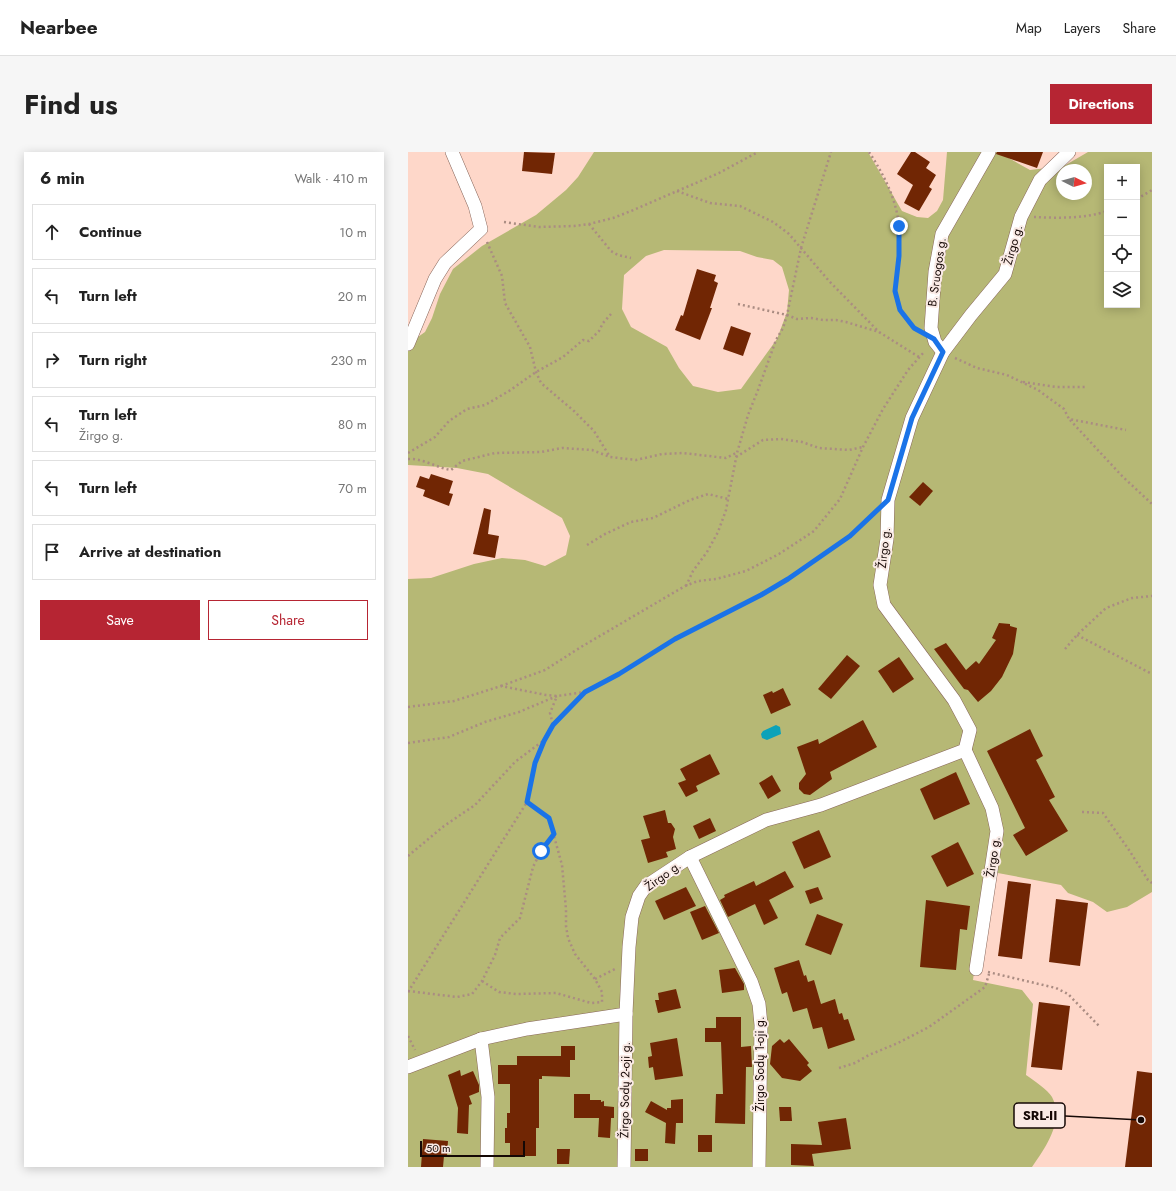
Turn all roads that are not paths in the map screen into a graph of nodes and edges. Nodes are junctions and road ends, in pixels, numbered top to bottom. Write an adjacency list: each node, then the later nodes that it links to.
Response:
1 (452, 152): 4 (street)
2 (990, 152): 5 (street, B. Sruogos g.)
3 (1069, 152): 5 (street, Žirgo g.)
4 (408, 344)
5 (937, 345): 6 (street, Žirgo g.)
6 (965, 750): 7 (street, Žirgo g.); 8 (street, Žirgo g.)
7 (690, 857): 9 (street, Žirgo g.); 14 (street, Žirgo Sodų 1-oji g.)
8 (976, 969)
9 (626, 1014): 10 (street); 13 (street, Žirgo Sodų 2-oji g.)
10 (481, 1039): 11 (street); 12 (street)
11 (408, 1067)
12 (487, 1167)
13 (624, 1167)
14 (759, 1167)

